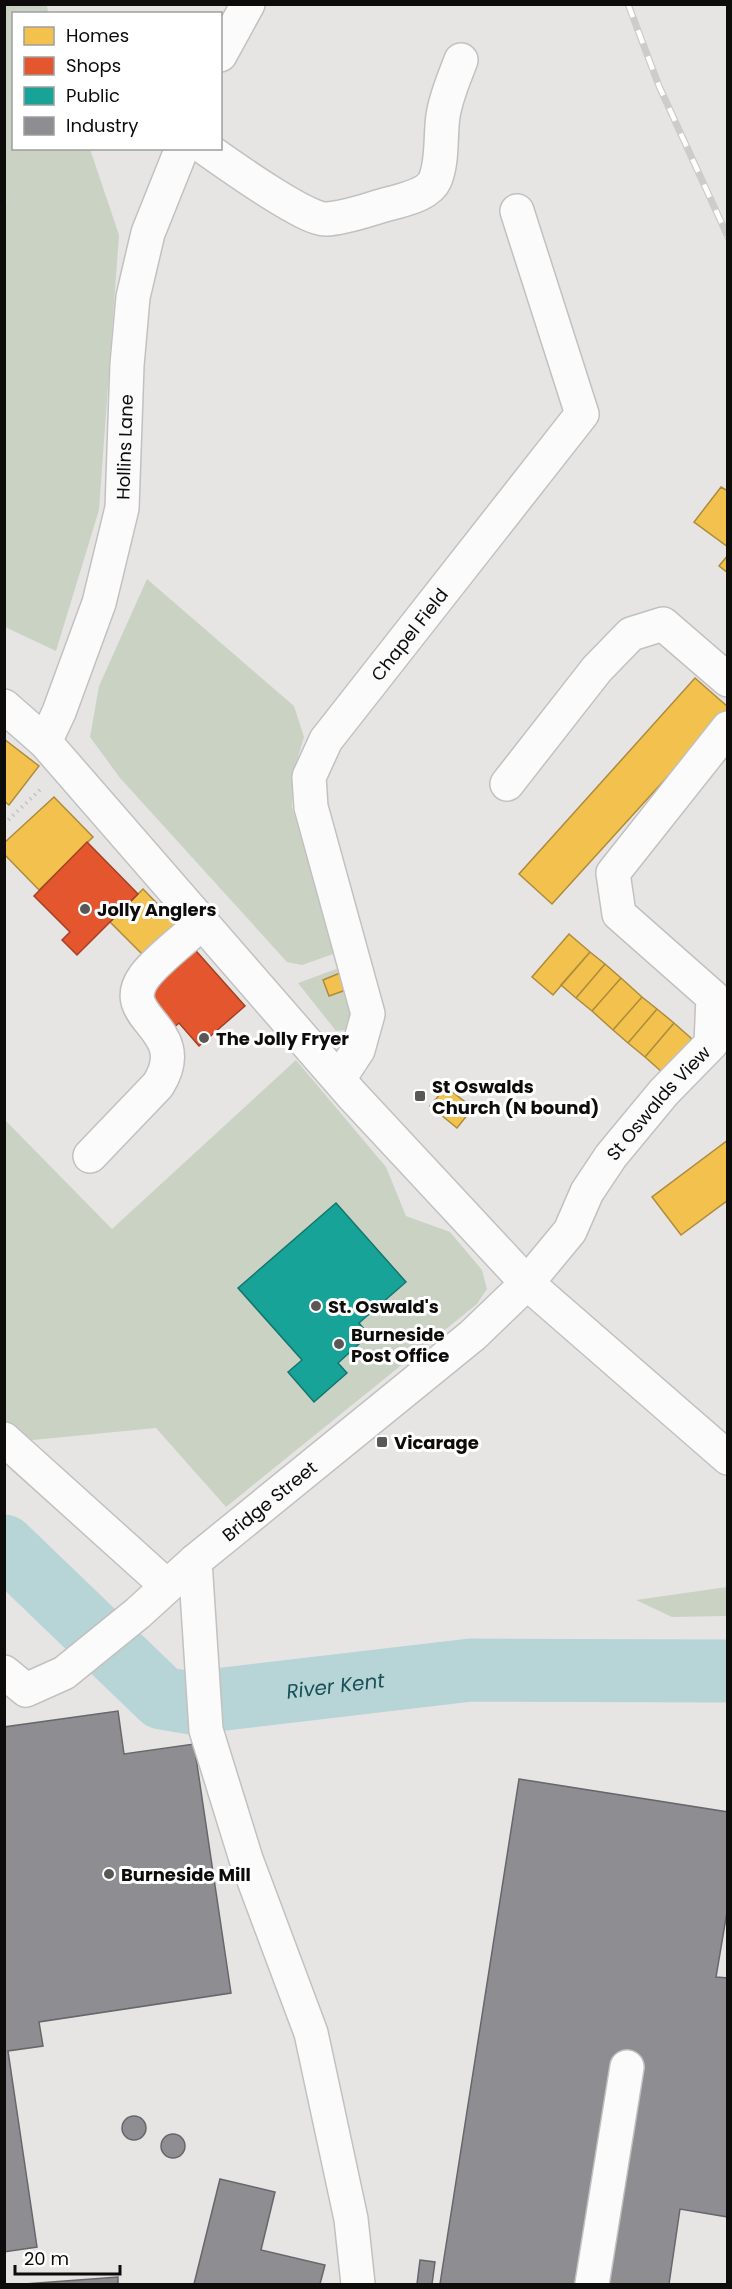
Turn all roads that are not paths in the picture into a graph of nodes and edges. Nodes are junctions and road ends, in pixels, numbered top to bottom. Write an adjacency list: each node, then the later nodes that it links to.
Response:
1 (248, 4): 2 (street)
2 (222, 51)
3 (461, 60): 5 (street)
4 (181, 150): 10 (street, Hollins Lane)
5 (208, 150)
6 (517, 211): 14 (street, Chapel Field)
7 (728, 680): 11 (street)
8 (4, 706): 10 (street)
9 (728, 728): 13 (street, St Oswalds View)
10 (55, 754): 12 (street)
11 (507, 784)
12 (202, 923): 14 (street); 15 (street)
13 (720, 1022): 16 (street, St Oswalds View)
14 (339, 1079): 16 (street)
15 (90, 1156)
16 (527, 1283): 18 (street); 19 (street, Bridge Street)
17 (4, 1439): 20 (street)
18 (728, 1458)
19 (195, 1562): 20 (street, Bridge Street); 23 (street)
20 (167, 1586): 21 (street, Bridge Street)
21 (4, 1672)
22 (627, 2067): 24 (street)
23 (358, 2284)
24 (592, 2284)

